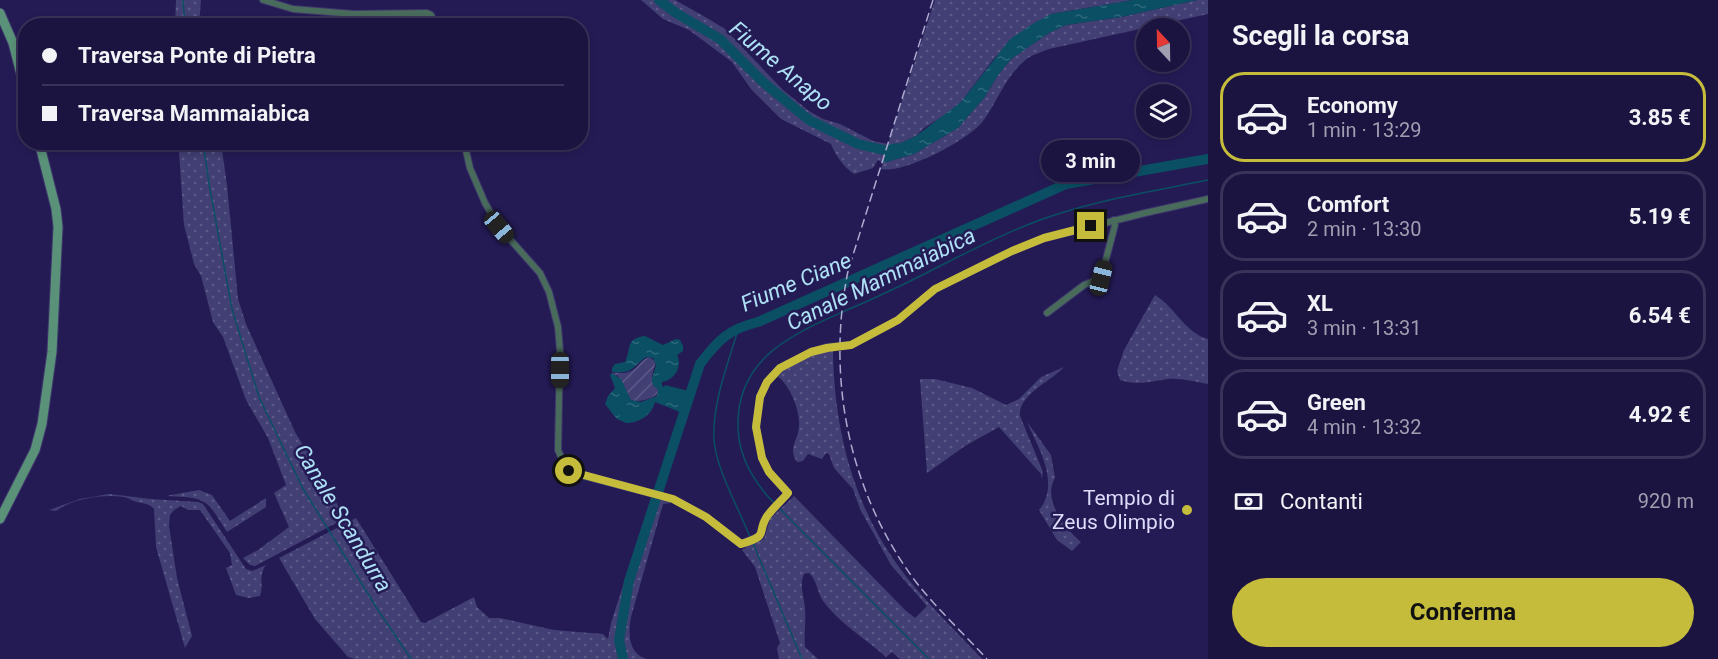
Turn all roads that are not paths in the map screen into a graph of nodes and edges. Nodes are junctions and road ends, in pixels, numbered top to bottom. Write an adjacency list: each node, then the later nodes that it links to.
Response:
1 (263, 0): 3 (street)
2 (0, 13): 4 (street)
3 (432, 18)
4 (18, 63)
5 (41, 150): 10 (street)
6 (466, 150): 8 (street)
7 (1208, 199): 8 (street)
8 (1114, 220): 9 (street)
9 (1047, 313)
10 (0, 519)

